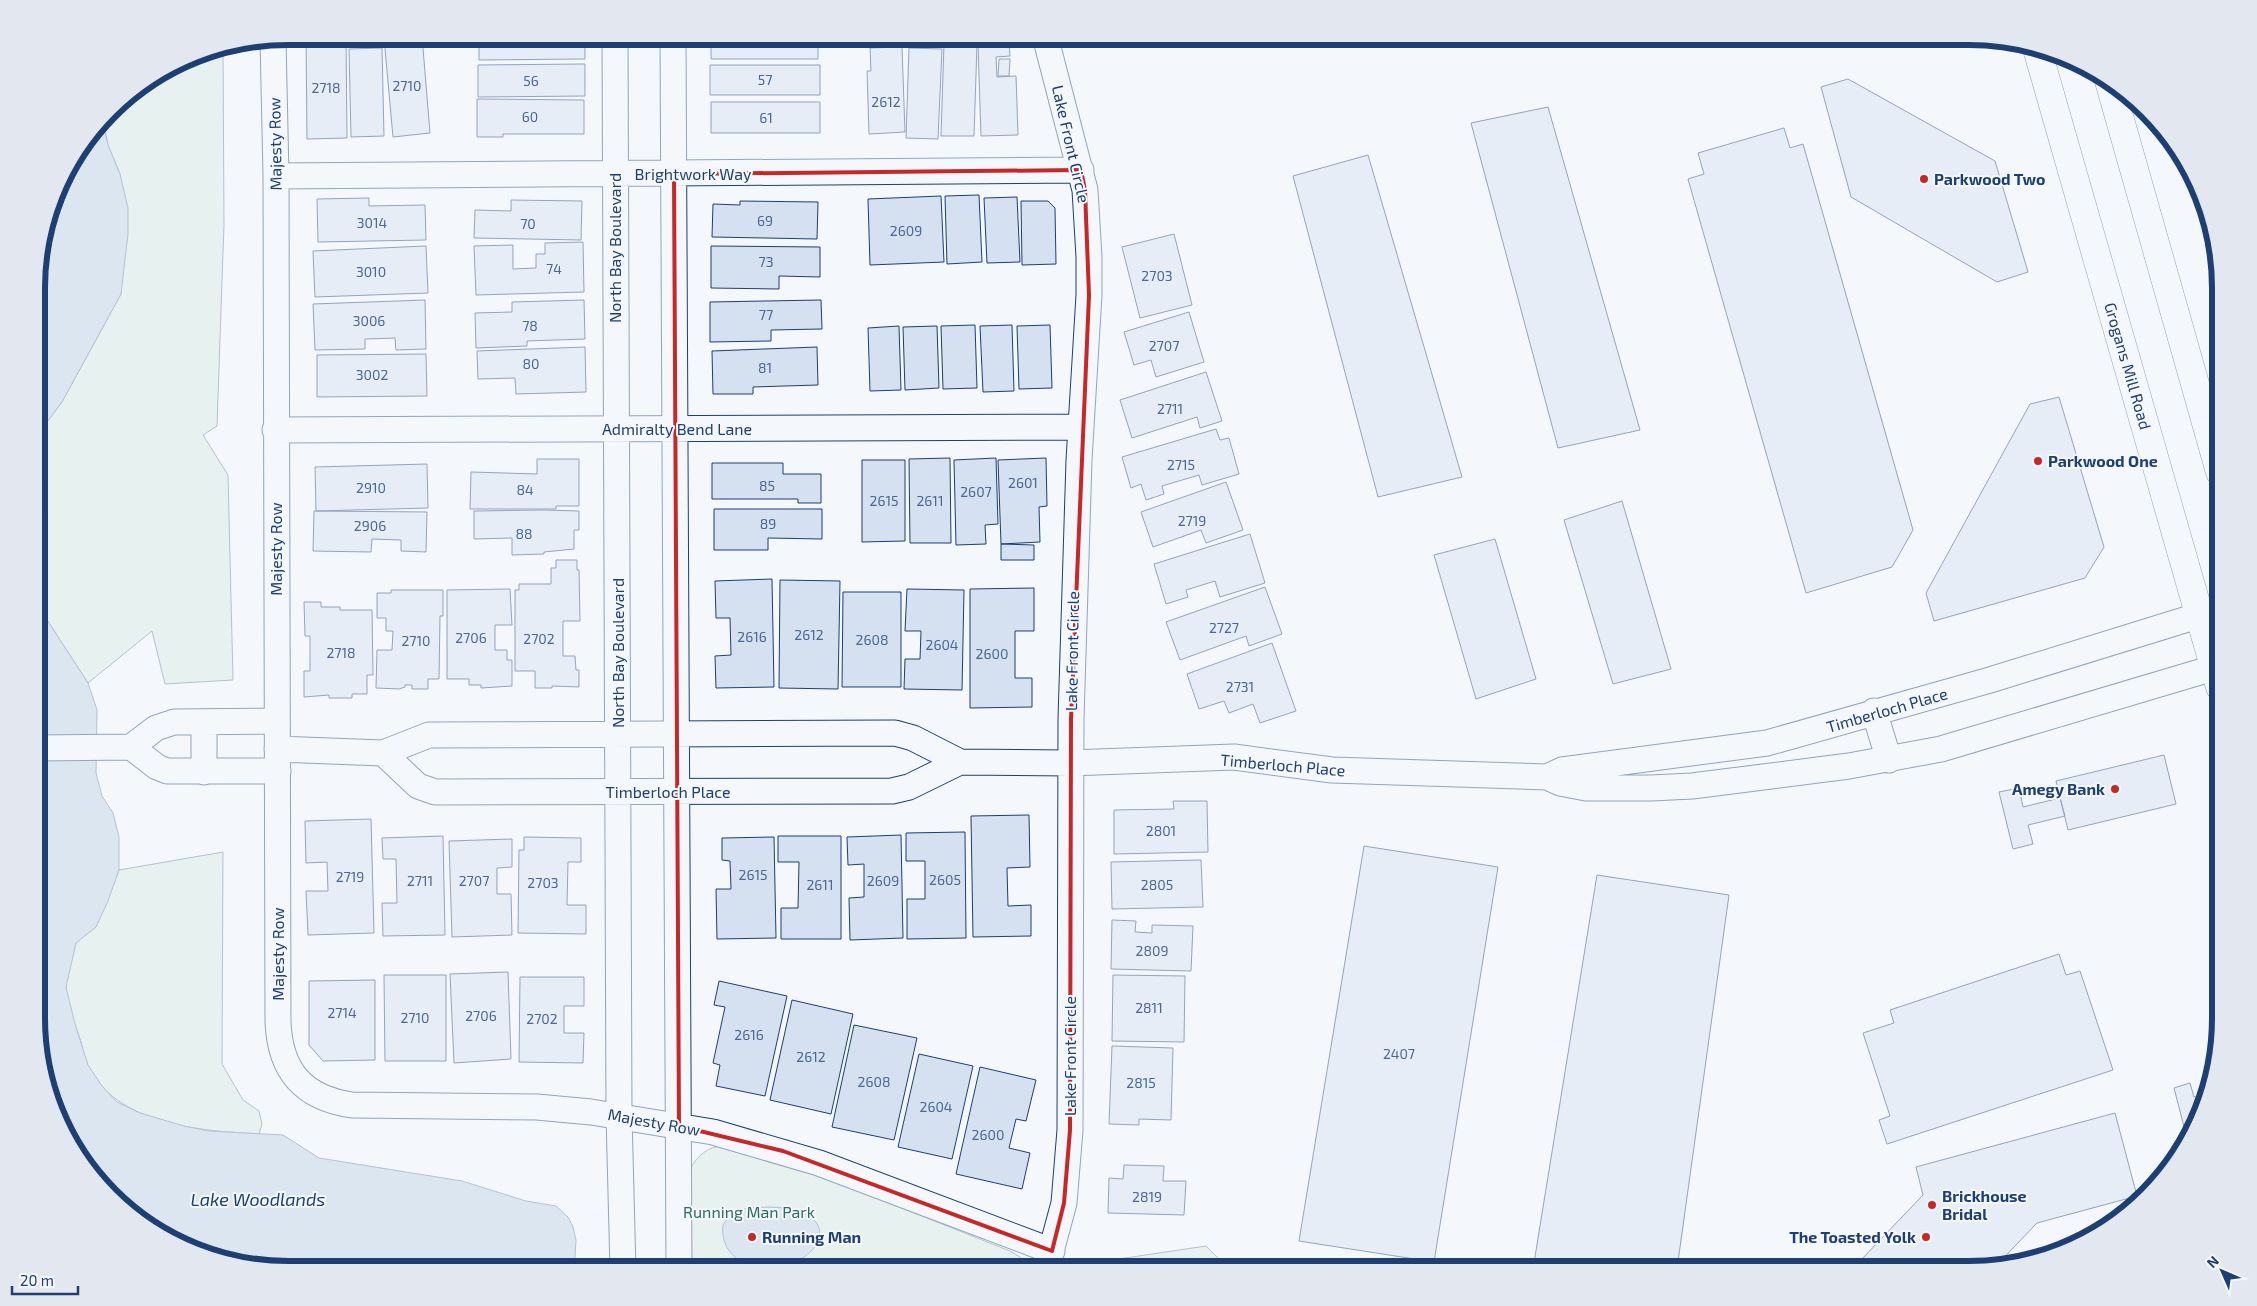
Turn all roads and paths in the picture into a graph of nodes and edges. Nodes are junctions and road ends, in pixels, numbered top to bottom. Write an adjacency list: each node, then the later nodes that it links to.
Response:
1 (615, 45): 8 (street, North Bay Boulevard)
2 (674, 45): 9 (street)
3 (1047, 45): 7 (street, Lake Front Circle)
4 (273, 46): 10 (street, Majesty Row)
5 (2039, 55): 16 (main road, Grogans Mill Road)
6 (2112, 92): 15 (main road)
7 (1080, 170): 9 (street, Brightwork Way); 11 (street, Lake Front Circle)
8 (615, 174): 9 (street, Brightwork Way); 10 (street, Brightwork Way); 12 (street, North Bay Boulevard)
9 (674, 174): 13 (street)
10 (276, 176): 14 (street, Majesty Row)
11 (1080, 427): 13 (street, Admiralty Bend Lane); 31 (street, Lake Front Circle)
12 (616, 429): 13 (street, Admiralty Bend Lane); 14 (street, Admiralty Bend Lane); 22 (street, North Bay Boulevard)
13 (677, 429): 23 (street)
14 (275, 430): 20 (street, Majesty Row)
15 (2212, 444)
16 (2210, 612): 17 (main road, Grogans Mill Road); 19 (street, Timberloch Place)
17 (2212, 628)
18 (2212, 676): 29 (street, Timberloch Place)
19 (1874, 711): 24 (street, Timberloch Place); 29 (street)
20 (277, 721): 21 (street); 28 (street, Majesty Row)
21 (204, 722): 25 (street); 32 (street)
22 (618, 734): 23 (street, Timberloch Place); 27 (street, Timberloch Place); 36 (street, North Bay Boulevard)
23 (678, 734): 30 (street, Timberloch Place); 37 (street)
24 (1777, 740): 33 (street); 34 (street); 35 (street, Timberloch Place)
25 (131, 747): 26 (street); 32 (street, Timberloch Place)
26 (45, 748)
27 (383, 753): 28 (street, Timberloch Place); 36 (street, Timberloch Place)
28 (277, 760): 32 (street, Timberloch Place); 38 (street, Majesty Row)
29 (1889, 760): 33 (street, Timberloch Place)
30 (960, 762): 31 (street, Timberloch Place); 37 (street, Timberloch Place)
31 (1070, 763): 35 (street, Timberloch Place); 40 (street, Lake Front Circle)
32 (204, 772)
33 (1796, 773): 34 (street, Timberloch Place)
34 (1771, 776): 35 (street, Timberloch Place)
35 (1547, 777)
36 (619, 792): 37 (street, Timberloch Place); 38 (street, North Bay Boulevard)
37 (678, 792): 39 (street)
38 (619, 1116): 39 (street, Majesty Row); 41 (street, North Bay Boulevard)
39 (679, 1126): 40 (street, Majesty Row); 42 (street)
40 (1049, 1260)
41 (623, 1261)
42 (679, 1261)

